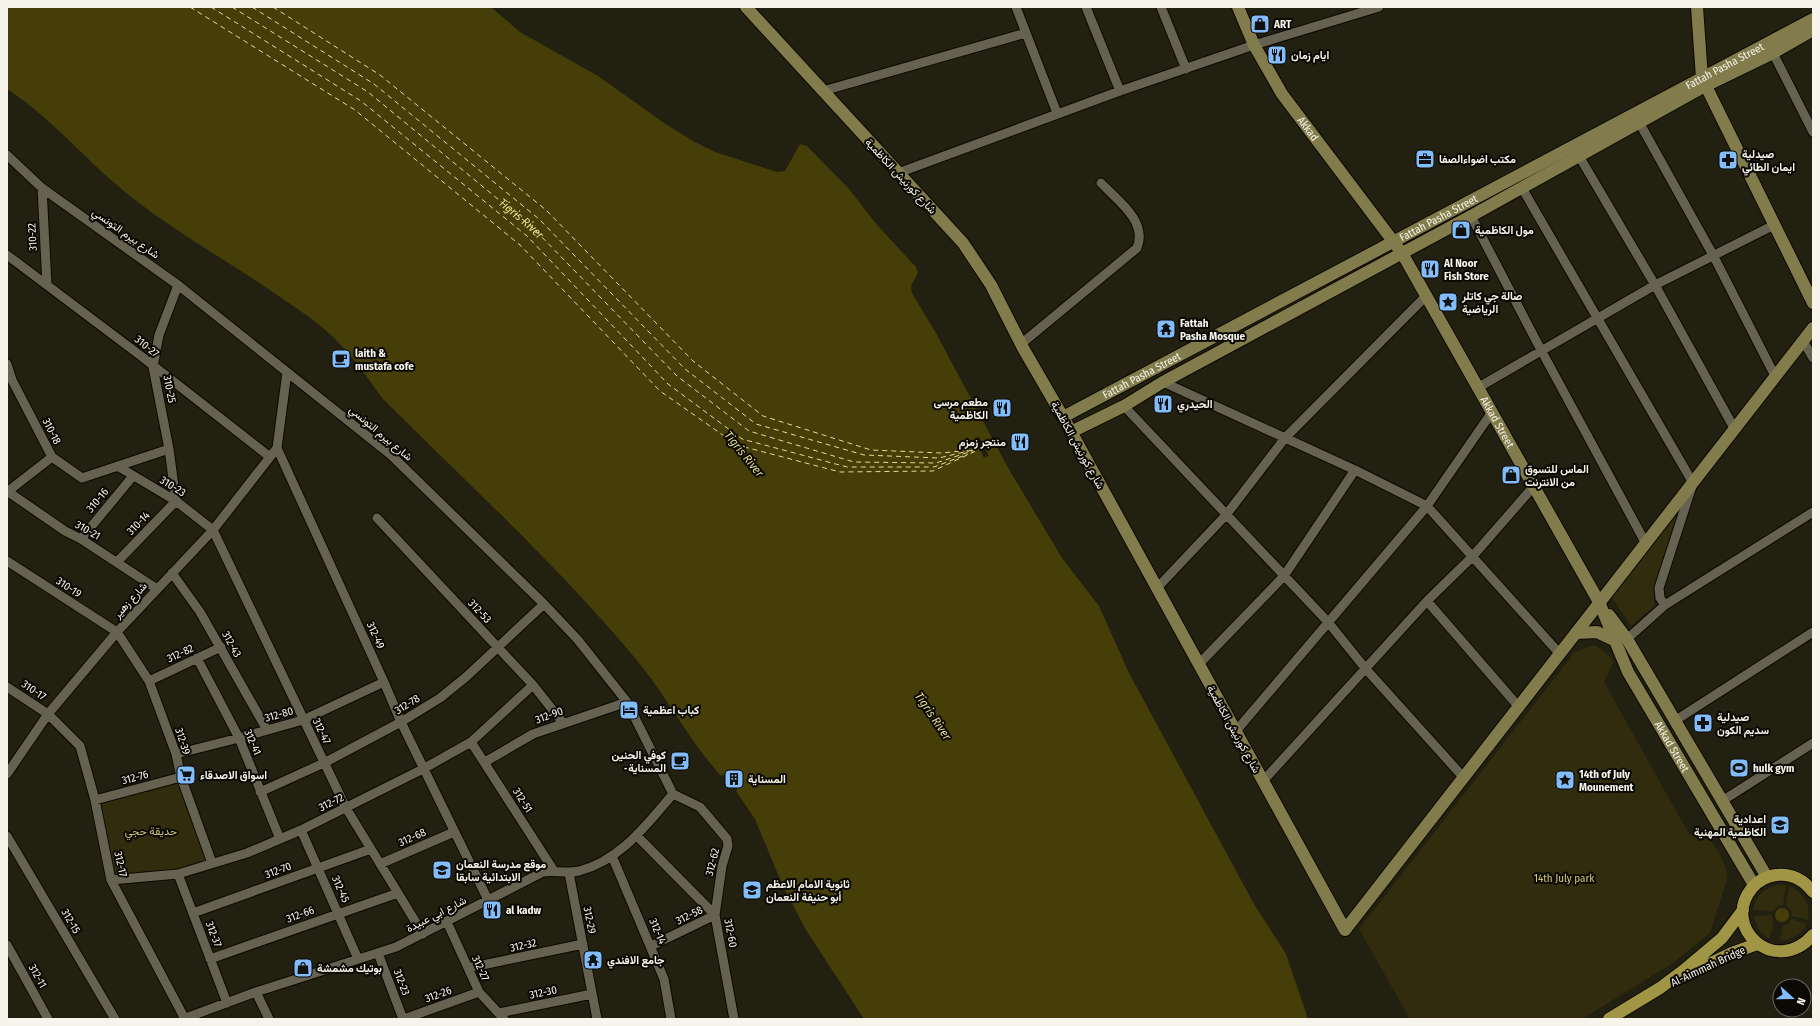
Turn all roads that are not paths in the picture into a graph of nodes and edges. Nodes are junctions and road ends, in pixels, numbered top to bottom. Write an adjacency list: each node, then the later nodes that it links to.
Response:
1 (746, 7): 16 (street, شارع كورنيش الكاظمية)
2 (1016, 7): 11 (street)
3 (1086, 7): 17 (street)
4 (1161, 7): 14 (street)
5 (1238, 7): 12 (street, Akkad)
6 (1379, 7): 8 (street)
7 (1697, 7): 15 (street)
8 (1357, 11): 12 (street)
9 (1813, 19): 15 (street, Fattah Pasha Street)
10 (1813, 30): 13 (street, Fattah Pasha Street)
11 (1026, 33): 16 (street); 18 (street)
12 (1254, 45): 14 (street); 29 (street, Akkad)
13 (1772, 53): 15 (street, Fattah Pasha Street); 20 (street)
14 (1186, 69): 17 (street)
15 (1704, 82): 19 (street, Fattah Pasha Street); 28 (street); 29 (street, Fattah Pasha Street)
16 (823, 91): 23 (street, شارع كورنيش الكاظمية)
17 (1120, 91): 18 (street)
18 (1057, 113): 23 (street)
19 (1640, 122): 22 (street, Fattah Pasha Street); 32 (street)
20 (1813, 132)
21 (7, 155): 25 (street, شارع بيرم التونسي)
22 (1579, 156): 26 (street, Fattah Pasha Street); 35 (street)
23 (898, 173): 41 (street, شارع كورنيش الكاظمية)
24 (1101, 183): 41 (street)
25 (42, 188): 33 (street, 310-22); 34 (street, شارع بيرم التونسي)
26 (1522, 188): 27 (street, Fattah Pasha Street); 38 (street)
27 (1471, 216): 30 (street, Fattah Pasha Street); 42 (street)
28 (1774, 225): 32 (street); 37 (street)
29 (1394, 241): 30 (street, Akkad Street); 52 (street, Fattah Pasha Street)
30 (1402, 253): 36 (street, Akkad Street); 48 (street, Fattah Pasha Street)
31 (7, 255): 33 (street, 310-27)
32 (1713, 255): 35 (street); 47 (street)
33 (47, 285): 45 (street, 310-27)
34 (178, 285): 45 (street, 310-25); 46 (street, شارع بيرم التونسي)
35 (1655, 285): 38 (street); 53 (street)
36 (1426, 296): 49 (street, Akkad Street); 55 (street)
37 (1813, 303)
38 (1596, 318): 42 (street); 63 (street)
39 (1813, 328): 40 (street)
40 (1802, 341): 43 (street); 47 (street)
41 (1021, 344): 52 (street, شارع كورنيش الكاظمية)
42 (1541, 350): 49 (street); 73 (street)
43 (1813, 358)
44 (7, 364): 58 (street, 310-18)
45 (153, 367): 57 (street, 310-25); 59 (street, 310-27)
46 (287, 372): 56 (street); 83 (street, شارع بيرم التونسي)
47 (1775, 376): 53 (street)
48 (1164, 382): 50 (street, Fattah Pasha Street); 55 (street)
49 (1479, 387): 51 (street, Akkad Street)
50 (1124, 406): 54 (street, Fattah Pasha Street); 69 (street)
51 (1492, 412): 64 (street, Akkad Street); 67 (street)
52 (1063, 417): 54 (street, شارع كورنيش الكاظمية)
53 (1734, 428): 63 (street)
54 (1072, 432): 80 (street, شارع كورنيش الكاظمية)
55 (1285, 438): 61 (street); 69 (street)
56 (277, 448): 59 (street, شارع زهير); 98 (street, 312-49)
57 (169, 449): 60 (street, 310-18); 66 (street, 310-25)
58 (52, 457): 60 (street, 310-18); 65 (street)
59 (270, 457): 71 (street, شارع زهير)
60 (119, 467): 62 (street, 310-23)
61 (1355, 470): 67 (street); 78 (street)
62 (133, 476): 66 (street, 310-23); 72 (street, 310-16)
63 (1693, 483): 73 (street); 84 (street)
64 (1534, 486): 74 (street); 82 (street, Akkad Street)
65 (7, 492): 72 (street, 310-21)
66 (176, 501): 71 (street, 310-23); 76 (street, 310-14)
67 (1427, 506): 74 (street); 85 (street)
68 (1813, 512): 84 (street)
69 (1226, 515): 78 (street); 80 (street)
70 (377, 518): 91 (street, 312-53)
71 (213, 530): 77 (street, شارع زهير); 104 (street, 312-47)
72 (81, 539): 76 (street, 310-21)
73 (1645, 542): 82 (street)
74 (1472, 556): 81 (street); 93 (street)
75 (7, 561): 86 (street, 310-19)
76 (117, 562): 79 (street, 310-21)
77 (172, 573): 79 (street, شارع زهير); 92 (street, 312-43)
78 (1284, 576): 85 (street); 95 (street)
79 (157, 588): 86 (street, شارع زهير)
80 (1157, 588): 95 (street, شارع كورنيش الكاظمية)
81 (1427, 601): 96 (street); 102 (street)
82 (1599, 602): 88 (street); 89 (street, Akkad Street); 90 (street, Akkad Street)
83 (544, 604): 91 (street, 312-78); 101 (street, شارع بيرم التونسي)
84 (1665, 604): 89 (street)
85 (1328, 622): 96 (street); 109 (street)
86 (117, 632): 97 (street, 312-39); 103 (street, شارع زهير)
87 (1813, 632): 105 (street)
88 (1576, 633): 90 (street); 93 (street)
89 (1627, 639): 105 (street, Akkad Street)
90 (1614, 640): 141 (street, Akkad Street)
91 (497, 646): 99 (street, 312-53); 106 (street, 312-78)
92 (221, 647): 94 (street, 312-82); 108 (street, 312-43)
93 (1559, 653): 102 (street)
94 (197, 658): 97 (street, 312-82); 110 (street, 312-41)
95 (1199, 664): 109 (street, شارع كورنيش الكاظمية)
96 (1365, 668): 119 (street); 120 (street)
97 (149, 681): 113 (street, 312-39)
98 (384, 682): 104 (street, 312-80); 106 (street, 312-49)
99 (533, 685): 107 (street, 312-53); 111 (street, 312-72)
100 (7, 687): 103 (street, 310-17)
101 (627, 702): 107 (street, 312-90); 122 (street, شارع بيرم التونسي)
102 (1518, 706): 119 (street)
103 (48, 714): 117 (street, شارع زهير); 123 (street, 312-17)
104 (303, 720): 108 (street, 312-80); 115 (street, 312-47)
105 (1676, 720): 124 (street, Akkad Street)
106 (401, 722): 115 (street, 312-78); 116 (street, 312-49)
107 (563, 723): 114 (street, 312-90)
108 (266, 730): 110 (street, 312-80)
109 (1236, 731): 120 (street, شارع كورنيش الكاظمية)
110 (239, 738): 113 (street, 312-80); 121 (street, 312-41)
111 (472, 742): 114 (street, 312-51); 116 (street, 312-72)
112 (1813, 743): 124 (street)
113 (176, 754): 118 (street, 312-39)
114 (485, 762): 136 (street, 312-51)
115 (324, 764): 121 (street, 312-78); 125 (street, 312-47)
116 (423, 769): 125 (street, 312-72); 127 (street, 312-49)
117 (7, 774)
118 (181, 777): 123 (street, 312-76); 133 (street, 312-39)
119 (1464, 778): 120 (street, شارع كورنيش الكاظمية)
120 (1263, 781)
121 (260, 792): 130 (street, 312-41)
122 (673, 794): 129 (street, شارع ابي عبيدة); 148 (street, 312-62)
123 (95, 800): 140 (street, 312-17)
124 (1722, 801): 139 (street, Akkad Street)
125 (346, 808): 126 (street, 312-72); 131 (street, 312-47)
126 (301, 830): 130 (street, 312-72); 135 (street, 312-45)
127 (454, 832): 134 (street, 312-68); 144 (street, 312-49)
128 (7, 836): 167 (street, 312-15)
129 (637, 836): 132 (street, شارع ابي عبيدة); 148 (street, 312-60)
130 (280, 839): 133 (street, 312-72)
131 (371, 849): 134 (street, 312-47); 135 (street, 312-70)
132 (612, 856): 137 (street, شارع ابي عبيدة); 155 (street, 312-14)
133 (212, 863): 138 (street, 312-72)
134 (380, 864): 143 (street, 312-47)
135 (318, 868): 146 (street, 312-70); 147 (street, 312-45)
136 (554, 871): 137 (street, شارع ابي عبيدة); 144 (street, شارع ابي عبيدة)
137 (569, 873): 152 (street, 312-29)
138 (178, 874): 140 (street, 312-72); 146 (street, 312-37)
139 (1767, 877): 141 (main road); 142 (main road)
140 (111, 880): 168 (street, 312-17)
141 (1754, 885): 145 (main road, Al-Aimmah Bridge)
142 (1811, 887)
143 (398, 893): 147 (street, 312-66); 150 (street, 312-47)
144 (488, 900): 149 (street, شارع ابي عبيدة)
145 (1743, 910): 153 (main road); 160 (main road, Al-Aimmah Bridge)
146 (193, 913): 157 (street, 312-37)
147 (338, 913): 157 (street, 312-66); 158 (street, 312-45)
148 (715, 915): 155 (street, 312-58); 173 (street, 312-60)
149 (447, 922): 150 (street, شارع ابي عبيدة); 159 (street, 312-27)
150 (423, 934): 156 (street, شارع ابي عبيدة)
151 (1813, 935): 153 (main road)
152 (583, 944): 159 (street, 312-32); 163 (street, 312-29)
153 (1757, 944): 160 (main road, Al-Aimmah Bridge)
154 (7, 945): 166 (street, 312-11)
155 (651, 946): 172 (street, 312-14)
156 (378, 953): 158 (street, شارع ابي عبيدة); 170 (street, 312-23)
157 (210, 959): 164 (street, 312-37)
158 (358, 959): 161 (street, شارع ابي عبيدة)
159 (468, 968): 162 (street, 312-27)
160 (1660, 988): 174 (main road, Al-Aimmah Bridge)
161 (256, 992): 164 (street, شارع ابي عبيدة); 169 (street)
162 (479, 992): 165 (street, 312-27); 170 (street, 312-26)
163 (592, 994): 165 (street, 312-30); 171 (street, 312-29)
164 (227, 1003): 168 (street, شارع ابي عبيدة)
165 (501, 1016)
166 (48, 1019)
167 (115, 1019)
168 (184, 1019)
169 (268, 1019)
170 (404, 1019)
171 (597, 1019)
172 (671, 1019)
173 (734, 1019)
174 (1609, 1019)

